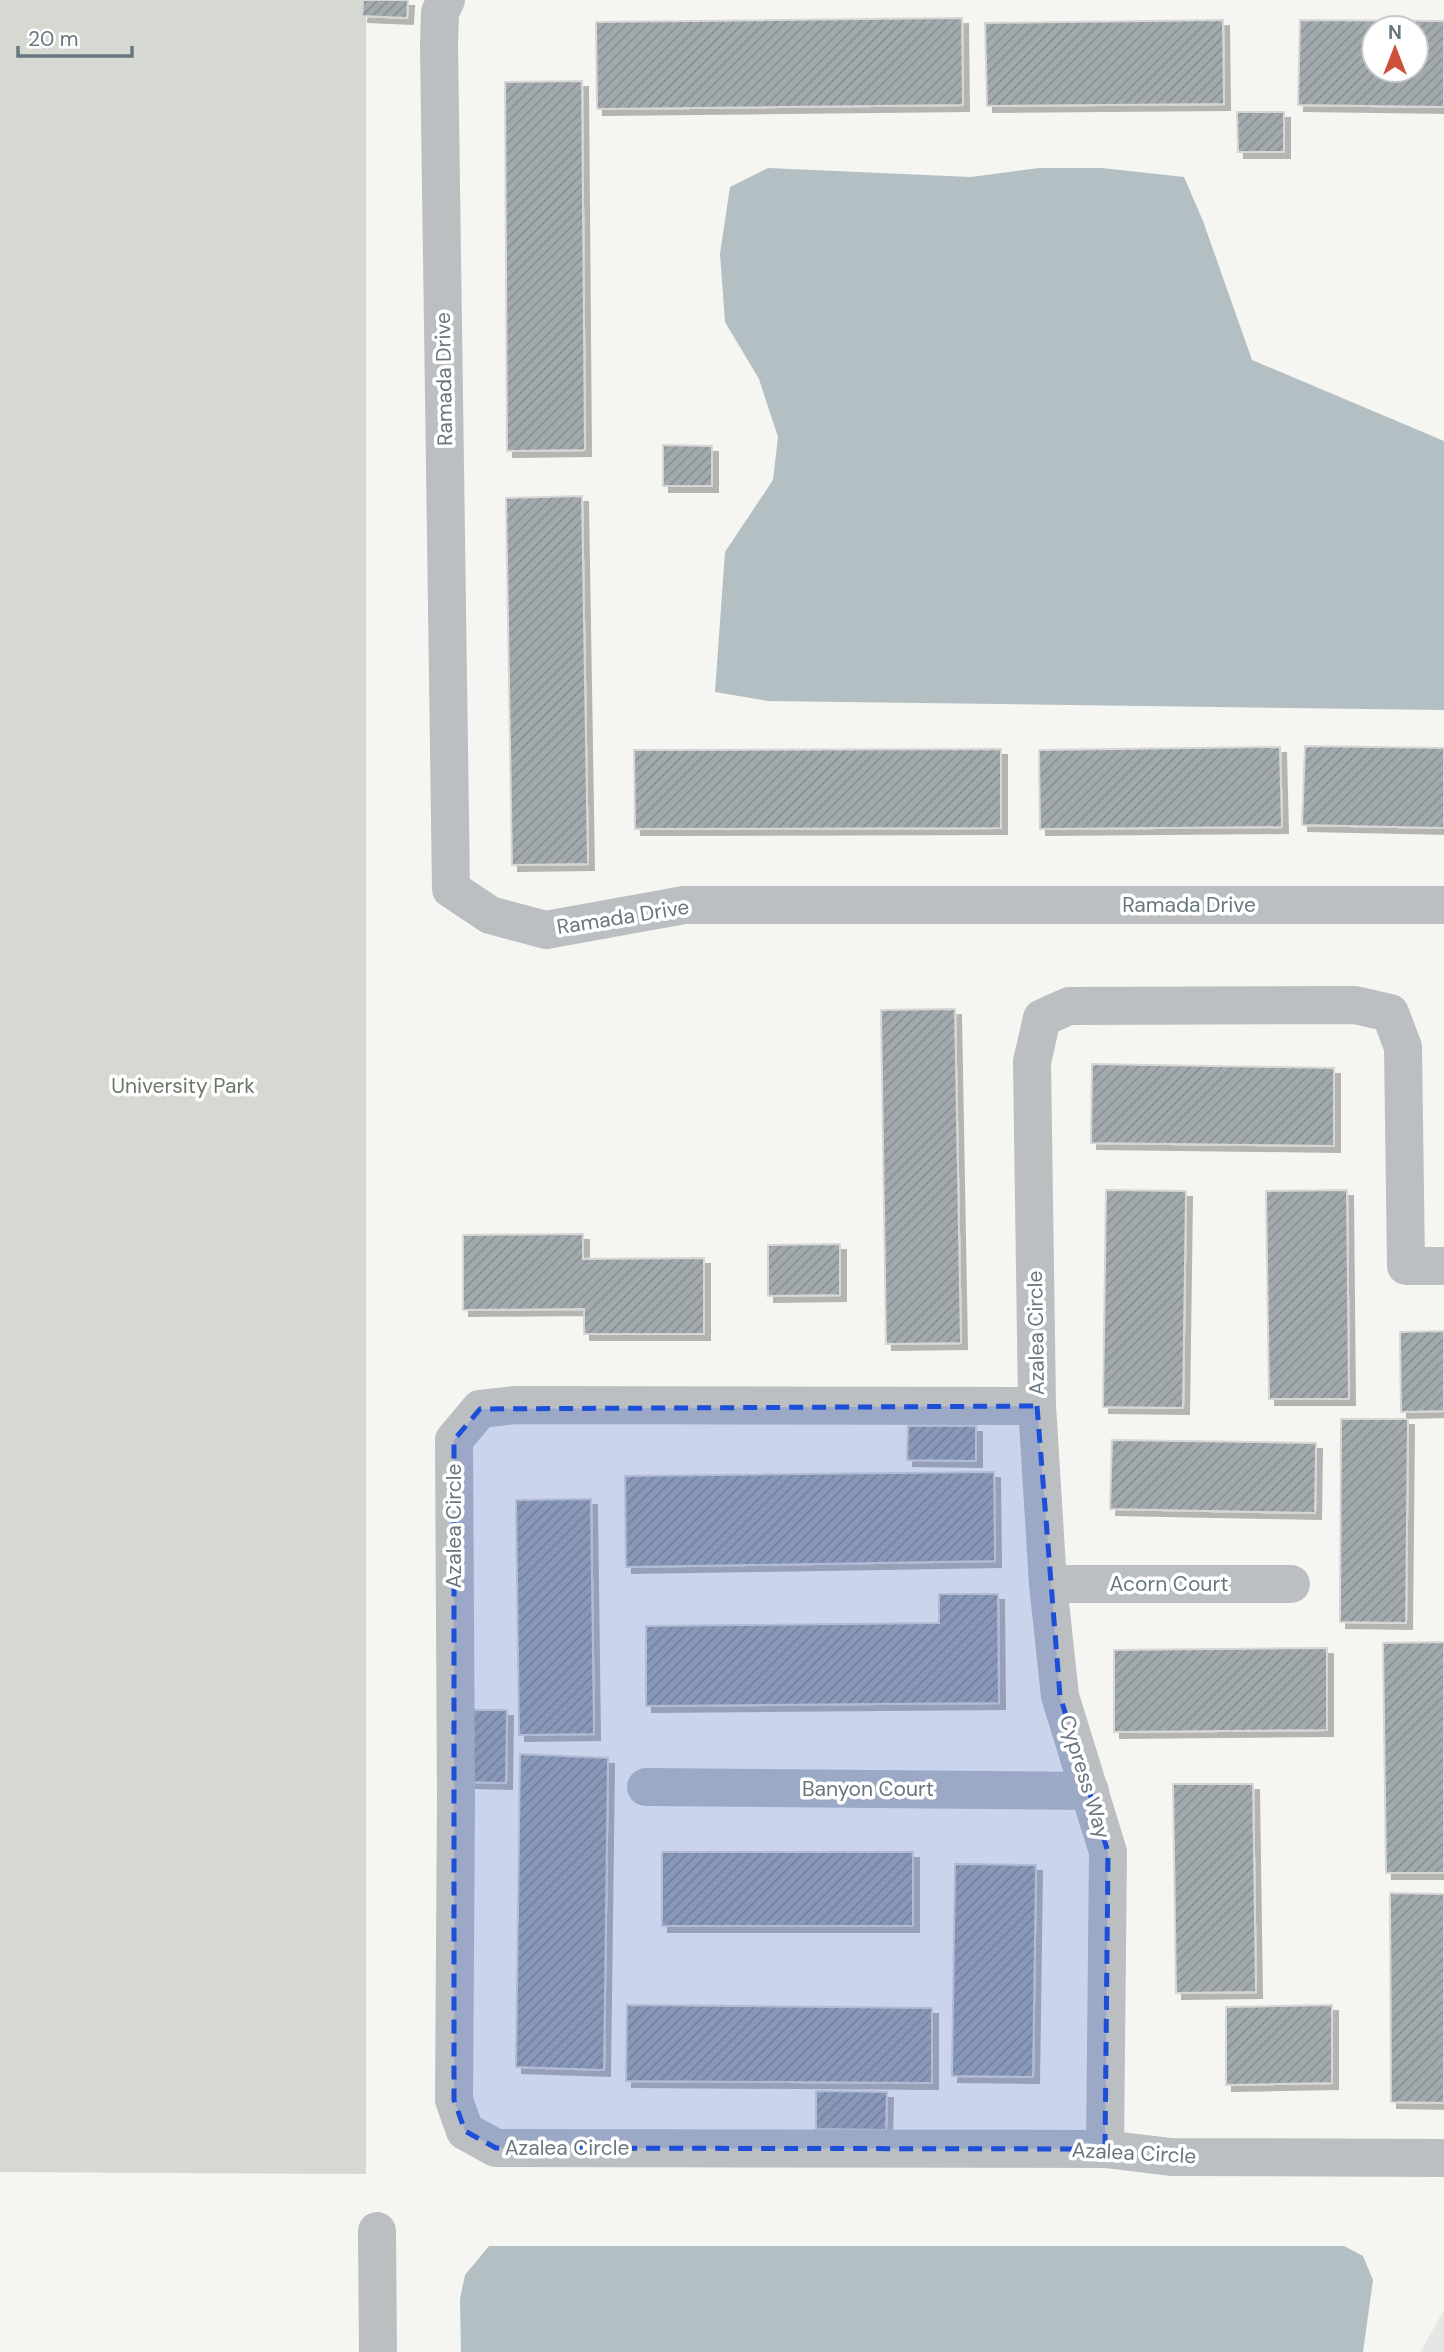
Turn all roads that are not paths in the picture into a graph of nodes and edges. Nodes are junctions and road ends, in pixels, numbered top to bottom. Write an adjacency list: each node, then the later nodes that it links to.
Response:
1 (446, 0): 2 (street, Ramada Drive)
2 (1444, 905)
3 (1444, 1266): 4 (street, Azalea Circle)
4 (1037, 1406): 5 (street, Cypress Way); 9 (street, Azalea Circle)
5 (1048, 1584): 6 (street, Acorn Court); 8 (street, Cypress Way)
6 (1291, 1584)
7 (646, 1787): 8 (street, Banyon Court)
8 (1090, 1791): 9 (street, Cypress Way)
9 (1105, 2149): 10 (street, Azalea Circle)
10 (1444, 2158)
11 (377, 2231): 12 (street)
12 (378, 2352)

